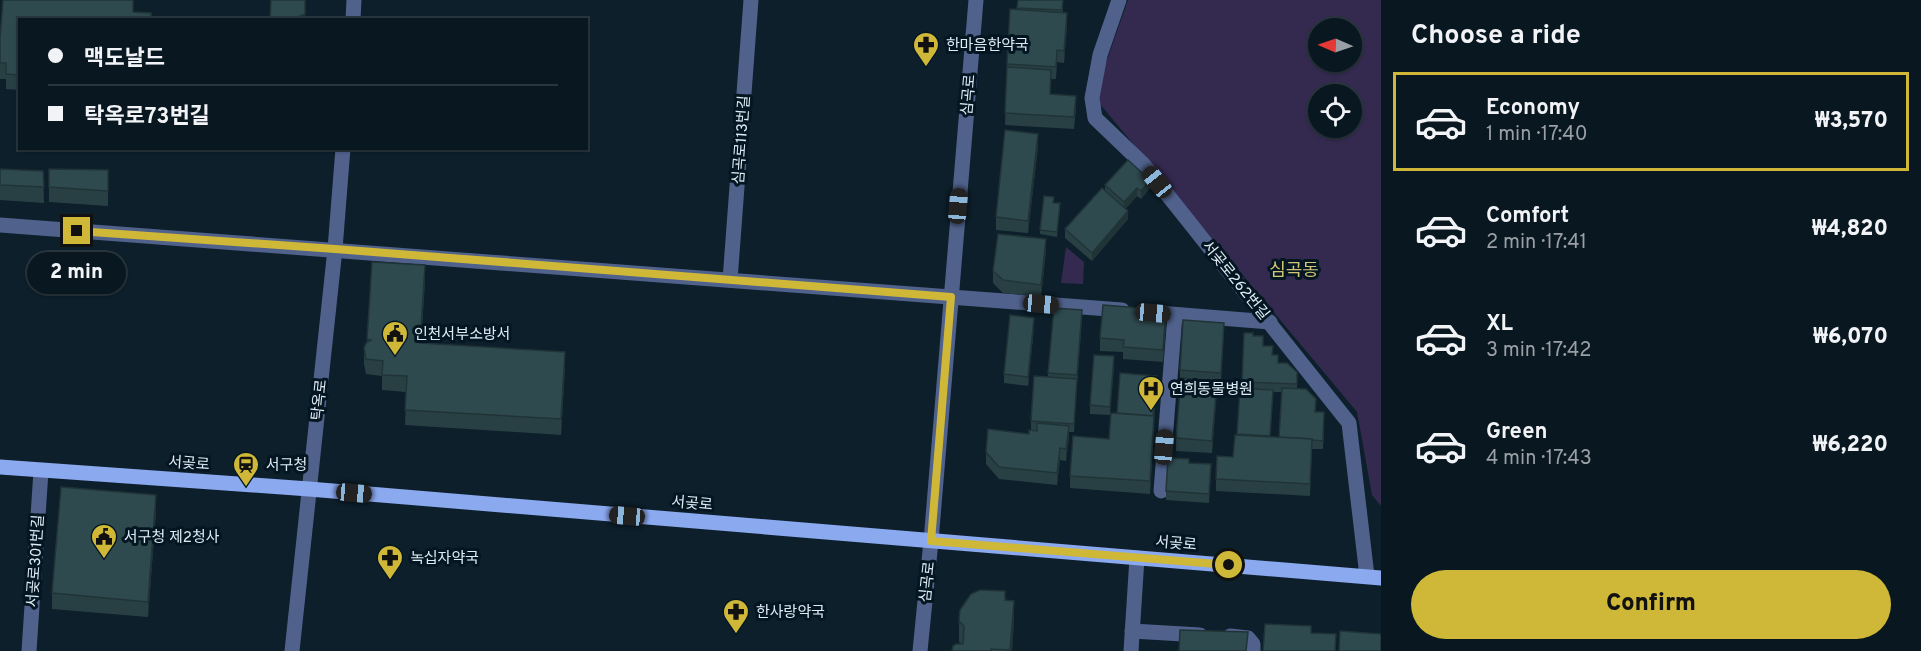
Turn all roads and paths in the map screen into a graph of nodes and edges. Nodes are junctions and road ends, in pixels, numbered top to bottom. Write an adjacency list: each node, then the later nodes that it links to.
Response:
1 (354, 0): 5 (street)
2 (751, 0): 9 (street, 심곡로113번길)
3 (976, 0): 10 (street, 심곡로)
4 (1119, 0): 12 (street, 서곶로262번길)
5 (352, 18)
6 (343, 150): 8 (street, 탁옥로)
7 (0, 225): 8 (street)
8 (335, 249): 9 (street); 15 (street, 탁옥로)
9 (730, 280): 10 (street)
10 (951, 297): 11 (street); 17 (street, 심곡로)
11 (1175, 315): 12 (street); 16 (street)
12 (1270, 322): 19 (street, 서곶로262번길)
13 (0, 467): 14 (main road, 서곶로)
14 (41, 471): 15 (main road, 서곶로); 21 (street, 서곶로301번길)
15 (309, 489): 17 (main road, 서곶로); 22 (street, 탁옥로)
16 (1161, 491)
17 (931, 541): 18 (main road, 서곶로); 23 (street, 심곡로)
18 (1137, 558): 19 (main road, 서곶로); 20 (street)
19 (1374, 577)
20 (1132, 631): 24 (street); 25 (street)
21 (29, 651)
22 (292, 651)
23 (920, 651)
24 (1131, 651)
25 (1253, 651)

